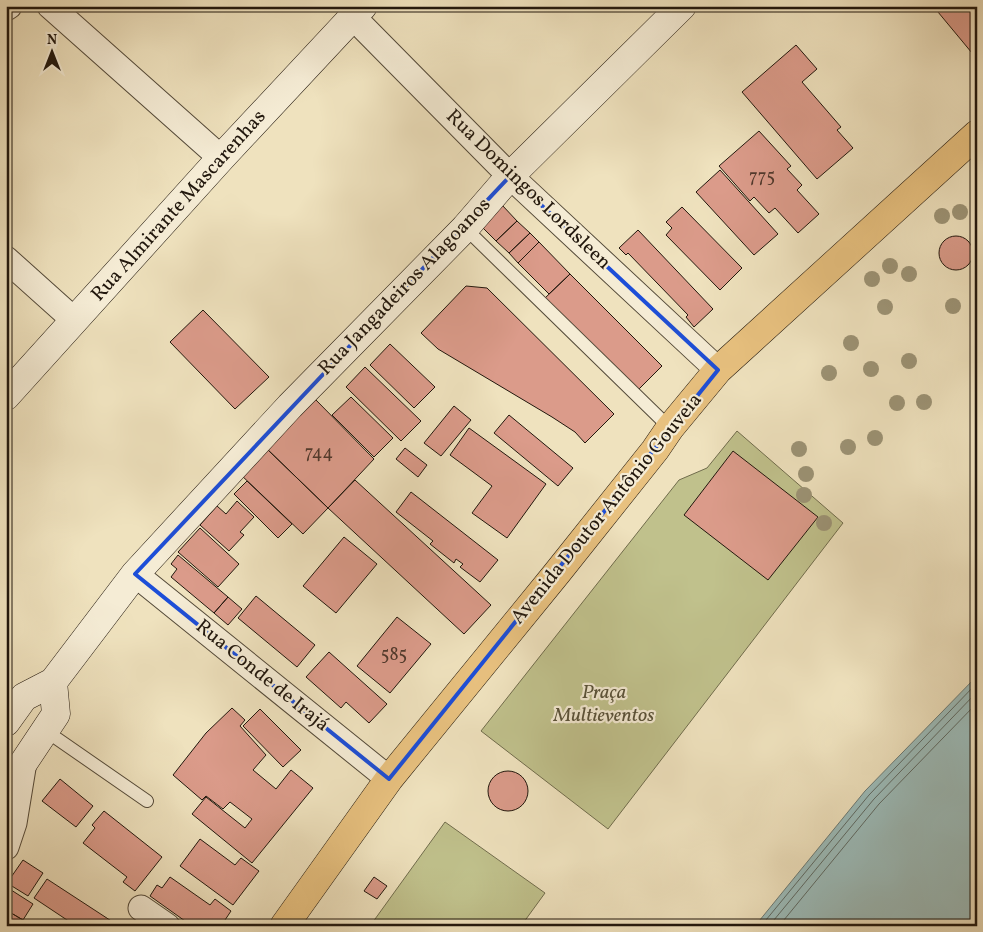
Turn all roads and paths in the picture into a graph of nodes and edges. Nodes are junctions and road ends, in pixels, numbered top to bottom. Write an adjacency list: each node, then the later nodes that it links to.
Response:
1 (50, 6): 5 (street)
2 (682, 6): 6 (street, Rua Jangadeiros Alagoanos)
3 (353, 10): 5 (street, Rua Almirante Mascarenhas); 6 (street, Rua Domingos Lordsleen)
4 (977, 134): 10 (main road, Avenida Doutor Antônio Gouveia)
5 (221, 158): 9 (street, Rua Almirante Mascarenhas)
6 (510, 176): 7 (street, Rua Jangadeiros Alagoanos); 10 (street, Rua Domingos Lordsleen)
7 (465, 228): 12 (lane); 13 (street, Rua Jangadeiros Alagoanos)
8 (6, 259): 9 (street)
9 (74, 320): 11 (street, Rua Almirante Mascarenhas)
10 (718, 370): 12 (main road, Avenida Doutor Antônio Gouveia)
11 (6, 396)
12 (670, 428): 18 (main road, Avenida Doutor Antônio Gouveia)
13 (134, 574): 14 (street, Rua Jangadeiros Alagoanos); 18 (street, Rua Conde de Irajá)
14 (54, 682): 15 (street); 16 (street)
15 (6, 722)
16 (46, 731): 17 (street); 20 (lane)
17 (24, 762): 19 (street); 21 (street)
18 (389, 779): 24 (main road, Avenida Doutor Antônio Gouveia)
19 (6, 789)
20 (146, 801)
21 (6, 847)
22 (141, 908): 23 (street)
23 (166, 926)
24 (284, 926)

